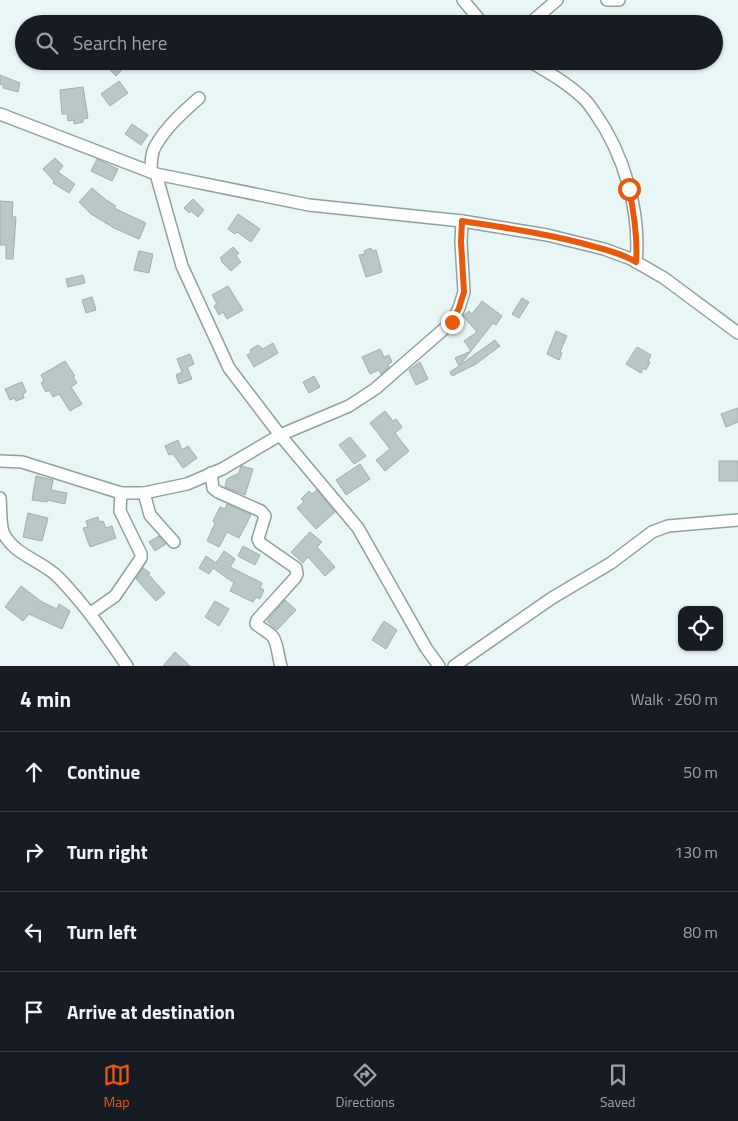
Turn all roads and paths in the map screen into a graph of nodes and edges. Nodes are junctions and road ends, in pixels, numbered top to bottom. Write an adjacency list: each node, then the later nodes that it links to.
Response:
1 (463, 0): 5 (street)
2 (557, 0): 6 (street)
3 (607, 0): 4 (street)
4 (619, 0)
5 (476, 15)
6 (540, 15)
7 (545, 70): 12 (street)
8 (199, 98): 10 (street)
9 (0, 114): 10 (street)
10 (153, 173): 11 (street); 14 (street)
11 (462, 221): 12 (street); 14 (street)
12 (636, 262): 13 (street)
13 (738, 333)
14 (280, 436): 16 (street); 25 (street)
15 (0, 461): 18 (street)
16 (211, 473): 17 (street); 24 (street)
17 (144, 492): 18 (street); 21 (street)
18 (121, 493): 22 (street)
19 (0, 498): 22 (street)
20 (738, 520): 26 (street)
21 (174, 542)
22 (90, 613): 23 (street)
23 (127, 666)
24 (281, 666)
25 (439, 666)
26 (454, 666)

